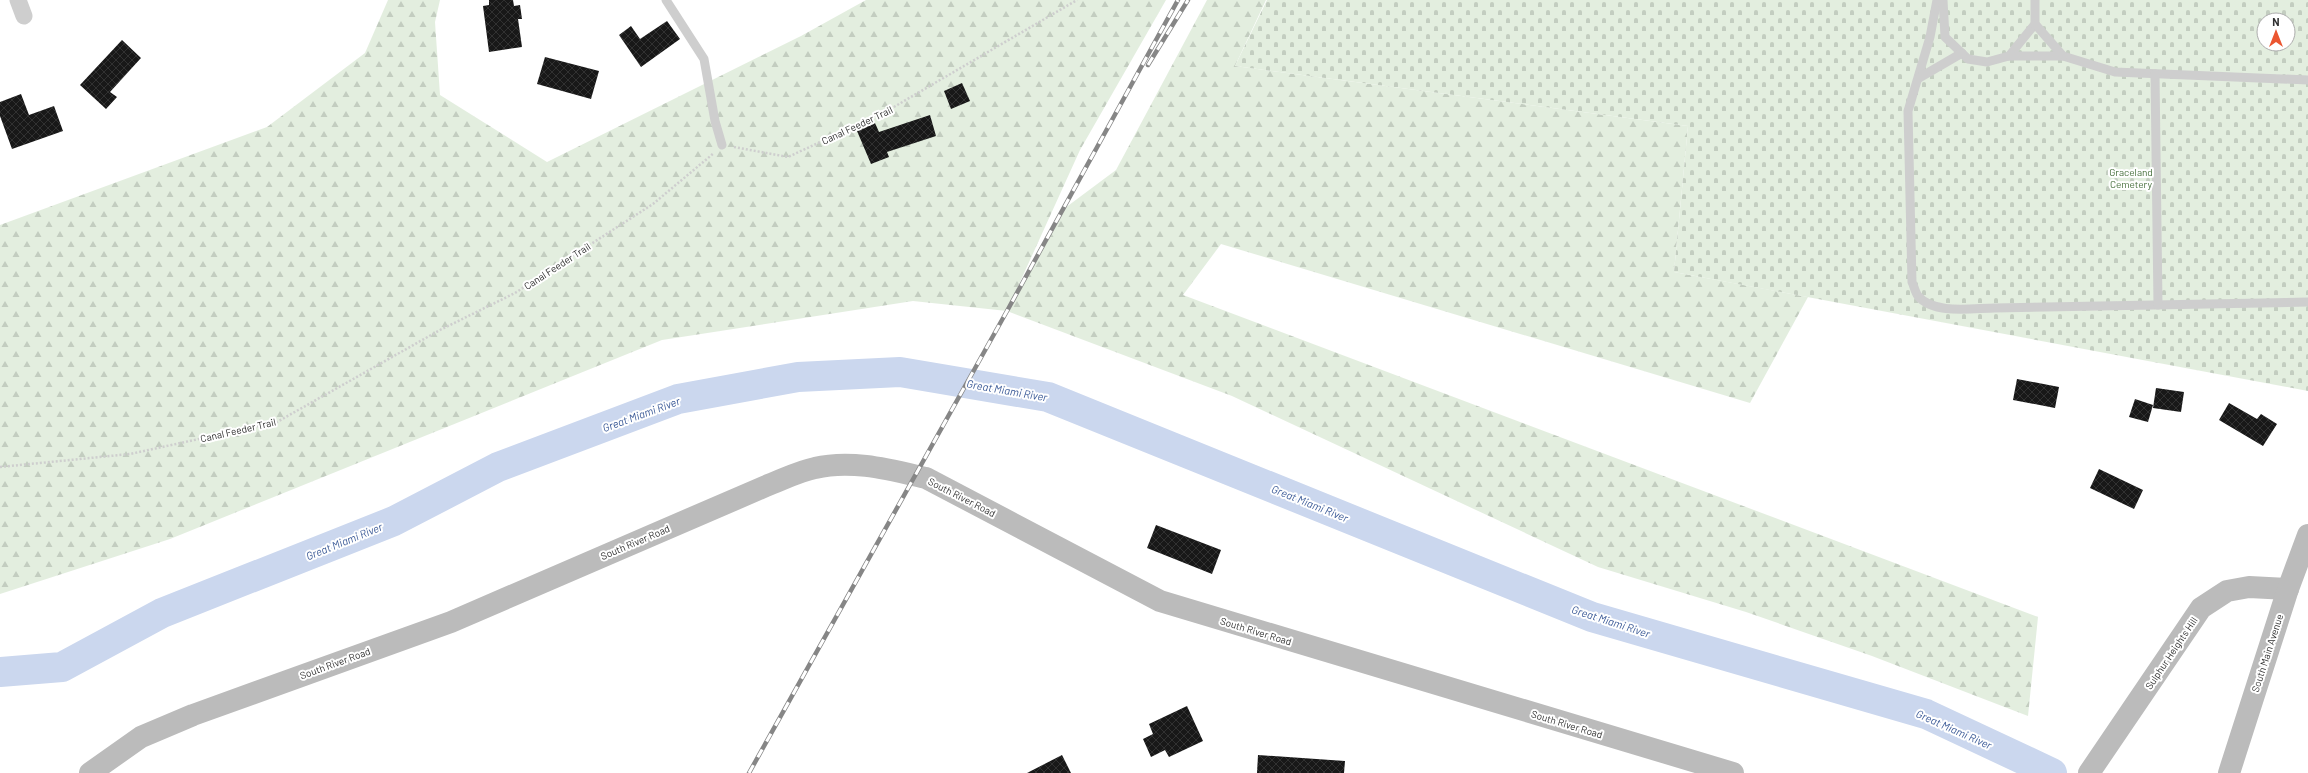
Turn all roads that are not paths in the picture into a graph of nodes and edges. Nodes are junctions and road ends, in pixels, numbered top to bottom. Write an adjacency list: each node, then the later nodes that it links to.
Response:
1 (18, 0): 6 (street)
2 (666, 0): 14 (lane)
3 (1937, 0): 12 (lane)
4 (1943, 0): 8 (lane)
5 (2035, 0): 7 (lane)
6 (24, 16)
7 (2036, 24): 9 (lane); 10 (lane)
8 (1962, 54): 9 (lane); 12 (lane)
9 (2010, 56): 10 (lane)
10 (2063, 56): 11 (lane)
11 (2155, 74): 13 (lane); 16 (lane)
12 (1920, 78): 16 (lane)
13 (2308, 80)
14 (722, 145)
15 (2308, 302): 16 (lane)
16 (2158, 305)
17 (2308, 534): 18 (street, South Main Avenue)
18 (2288, 589): 21 (street, Sulphur Heights Hill); 22 (street, South Main Avenue)
19 (90, 773): 20 (street, South River Road)
20 (1733, 773)
21 (2089, 773)
22 (2229, 773)

